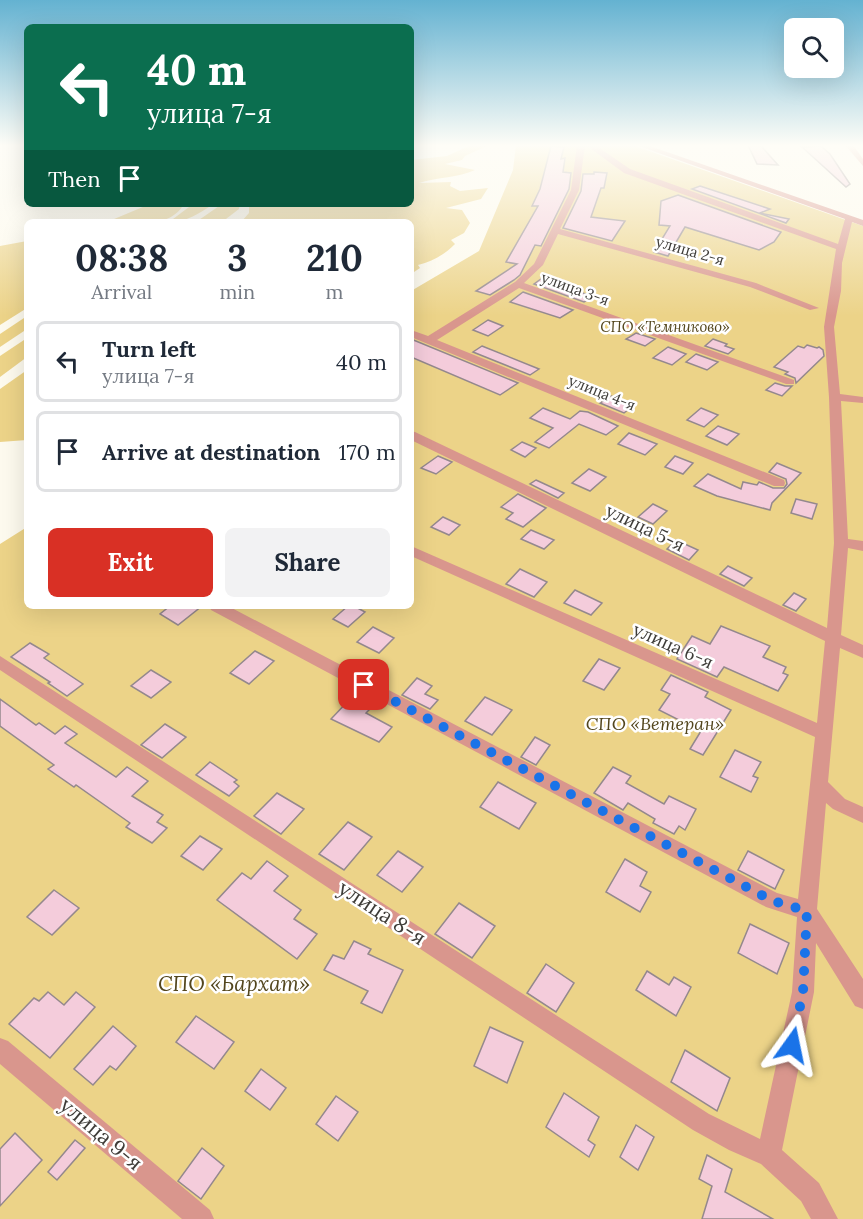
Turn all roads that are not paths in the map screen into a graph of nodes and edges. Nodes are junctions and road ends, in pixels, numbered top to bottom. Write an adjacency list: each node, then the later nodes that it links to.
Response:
1 (569, 202): 6 (street)
2 (713, 202): 7 (street)
3 (801, 202): 4 (street)
4 (849, 219): 5 (street); 7 (street)
5 (863, 224)
6 (555, 230): 8 (street); 9 (street, улица 2-я)
7 (841, 248): 13 (street)
8 (519, 284): 11 (street); 12 (street, улица 3-я)
9 (814, 308)
10 (414, 334): 11 (street, улица 4-я)
11 (430, 340): 16 (street, улица 4-я)
12 (790, 382)
13 (835, 396): 14 (street); 17 (street)
14 (863, 400)
15 (414, 436): 21 (street, улица 5-я)
16 (779, 483)
17 (841, 543): 18 (street); 21 (street)
18 (863, 546)
19 (414, 552): 24 (street, улица 6-я)
20 (222, 609): 27 (street)
21 (832, 638): 22 (street, улица 5-я); 24 (street)
22 (863, 652)
23 (0, 662): 30 (street, улица 8-я)
24 (824, 734): 25 (street)
25 (819, 784): 26 (street); 27 (street)
26 (863, 815)
27 (807, 911): 28 (street); 30 (street)
28 (863, 998)
29 (0, 1049): 31 (street, улица 9-я)
30 (769, 1155): 32 (street, улица 8-я)
31 (201, 1219)
32 (825, 1219)

